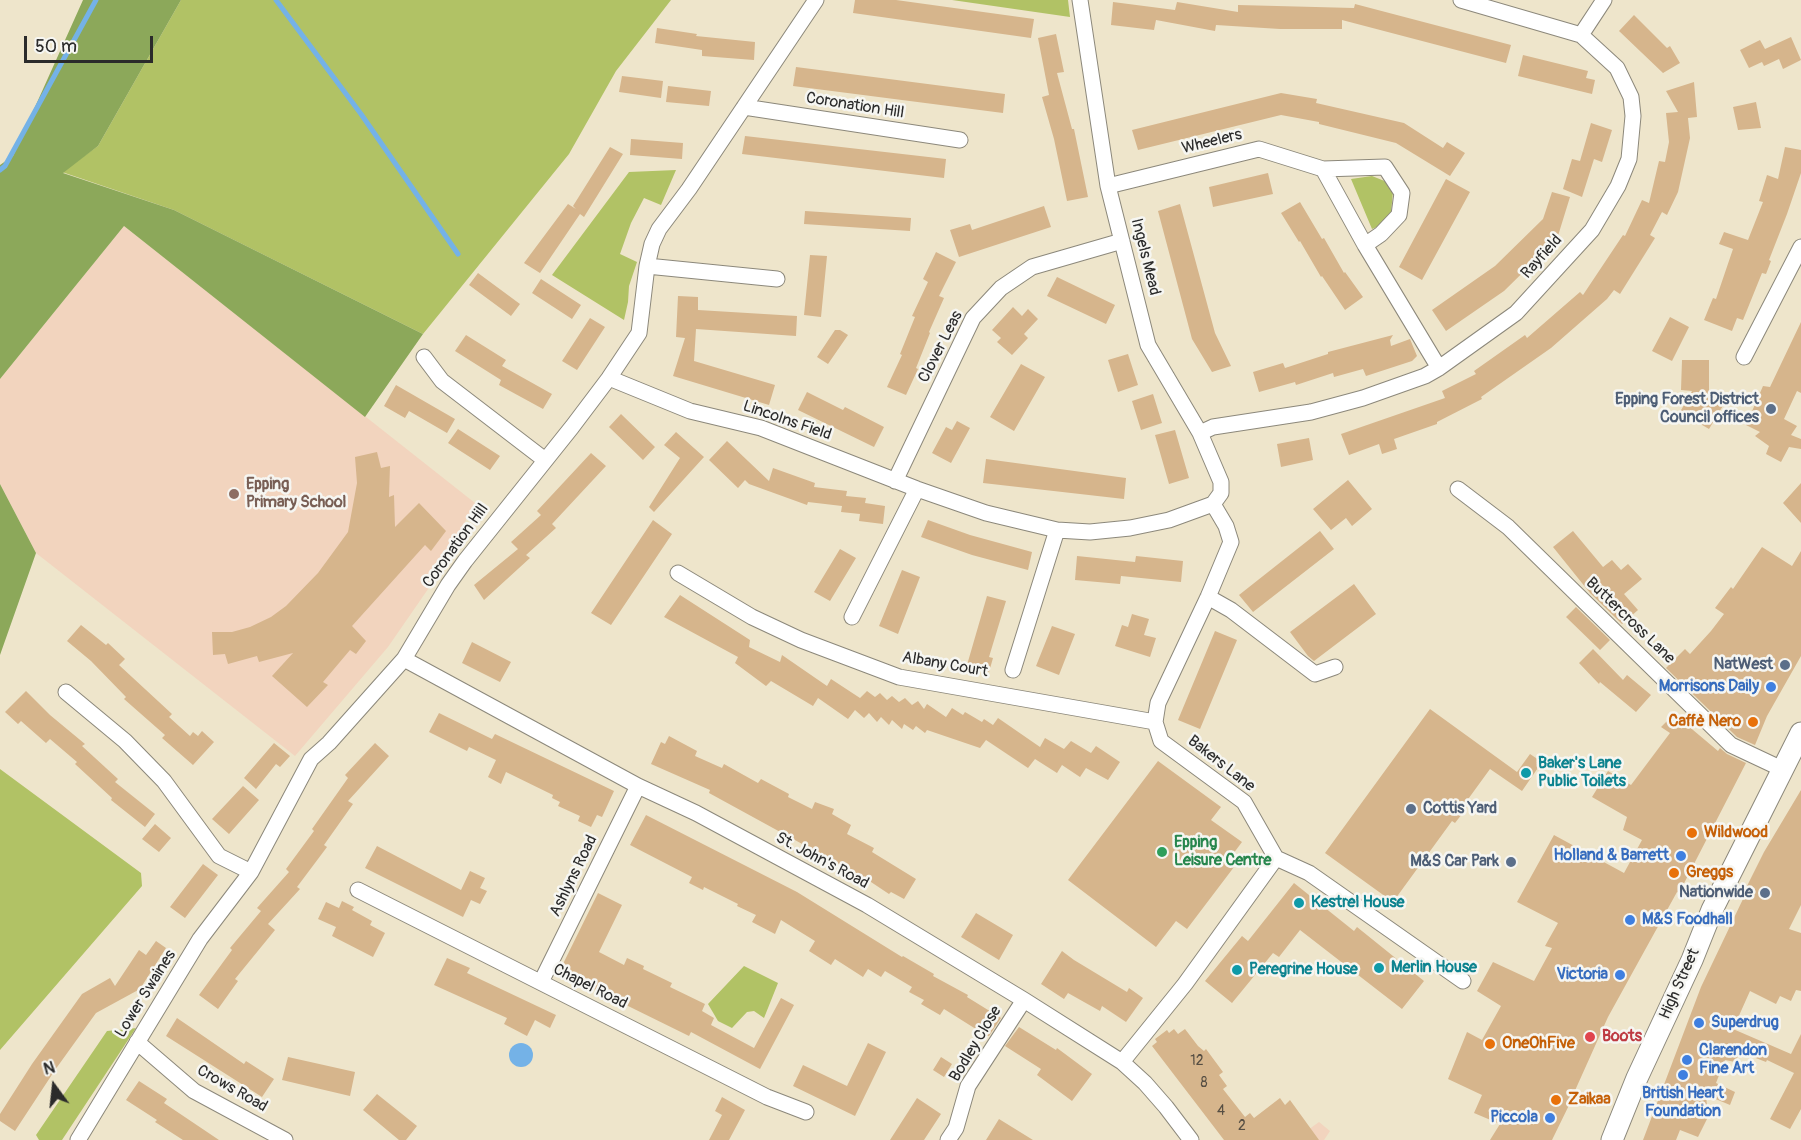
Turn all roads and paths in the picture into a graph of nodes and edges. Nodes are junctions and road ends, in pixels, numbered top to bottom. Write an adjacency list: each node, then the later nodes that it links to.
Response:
1 (816, 0): 6 (street, Coronation Hill)
2 (1080, 0): 9 (street, Ingels Mead)
3 (1461, 0): 5 (street, Rayfield)
4 (1604, 0): 5 (street)
5 (1581, 35): 17 (street, Rayfield)
6 (744, 107): 7 (street, Coronation Hill); 13 (street, Coronation Hill)
7 (960, 140)
8 (1323, 169): 9 (street, Wheelers); 11 (street); 11 (street, Wheelers)
9 (1108, 186): 10 (street, Ingels Mead)
10 (1122, 241): 19 (street, Ingels Mead); 21 (street, Clover Leas)
11 (1365, 245): 17 (street)
12 (1801, 247): 16 (street)
13 (647, 266): 14 (street); 18 (street, Coronation Hill)
14 (777, 279)
15 (424, 357): 20 (street)
16 (1744, 357)
17 (1439, 368): 19 (street, Rayfield)
18 (609, 378): 20 (street, Coronation Hill); 21 (street, Lincolns Field)
19 (1200, 433): 24 (street, Ingels Mead)
20 (545, 460): 29 (street, Coronation Hill)
21 (895, 481): 22 (street, Lincolns Field)
22 (917, 489): 25 (street, Lincolns Field); 28 (street)
23 (1458, 489): 35 (street, Buttercross Lane)
24 (1213, 504): 25 (street, Lincolns Field); 27 (street)
25 (1057, 530): 31 (street)
26 (678, 573): 33 (street, Albany Court)
27 (1208, 597): 30 (street); 33 (street)
28 (852, 617)
29 (404, 659): 36 (street, St. John's Road); 38 (street, Lower Swaines)
30 (1335, 667)
31 (1012, 670)
32 (66, 692): 38 (street)
33 (1155, 722): 37 (street, Bakers Lane)
34 (1801, 733): 35 (main road, High Street)
35 (1782, 769): 50 (main road, High Street)
36 (638, 786): 41 (street, Ashlyns Road); 42 (street, St. John's Road)
37 (1276, 858): 40 (street); 44 (street)
38 (251, 872): 43 (street, Lower Swaines)
39 (358, 890): 41 (street, Chapel Road)
40 (1463, 981)
41 (542, 982): 45 (street, Chapel Road)
42 (1024, 1000): 44 (street, St. John's Road); 48 (street, Bodley Close)
43 (137, 1042): 46 (street, Lower Swaines); 47 (street, Crows Road)
44 (1122, 1062): 49 (street, St. John's Road)
45 (806, 1112)
46 (78, 1140)
47 (285, 1140)
48 (948, 1140)
49 (1191, 1140)
50 (1612, 1140)

